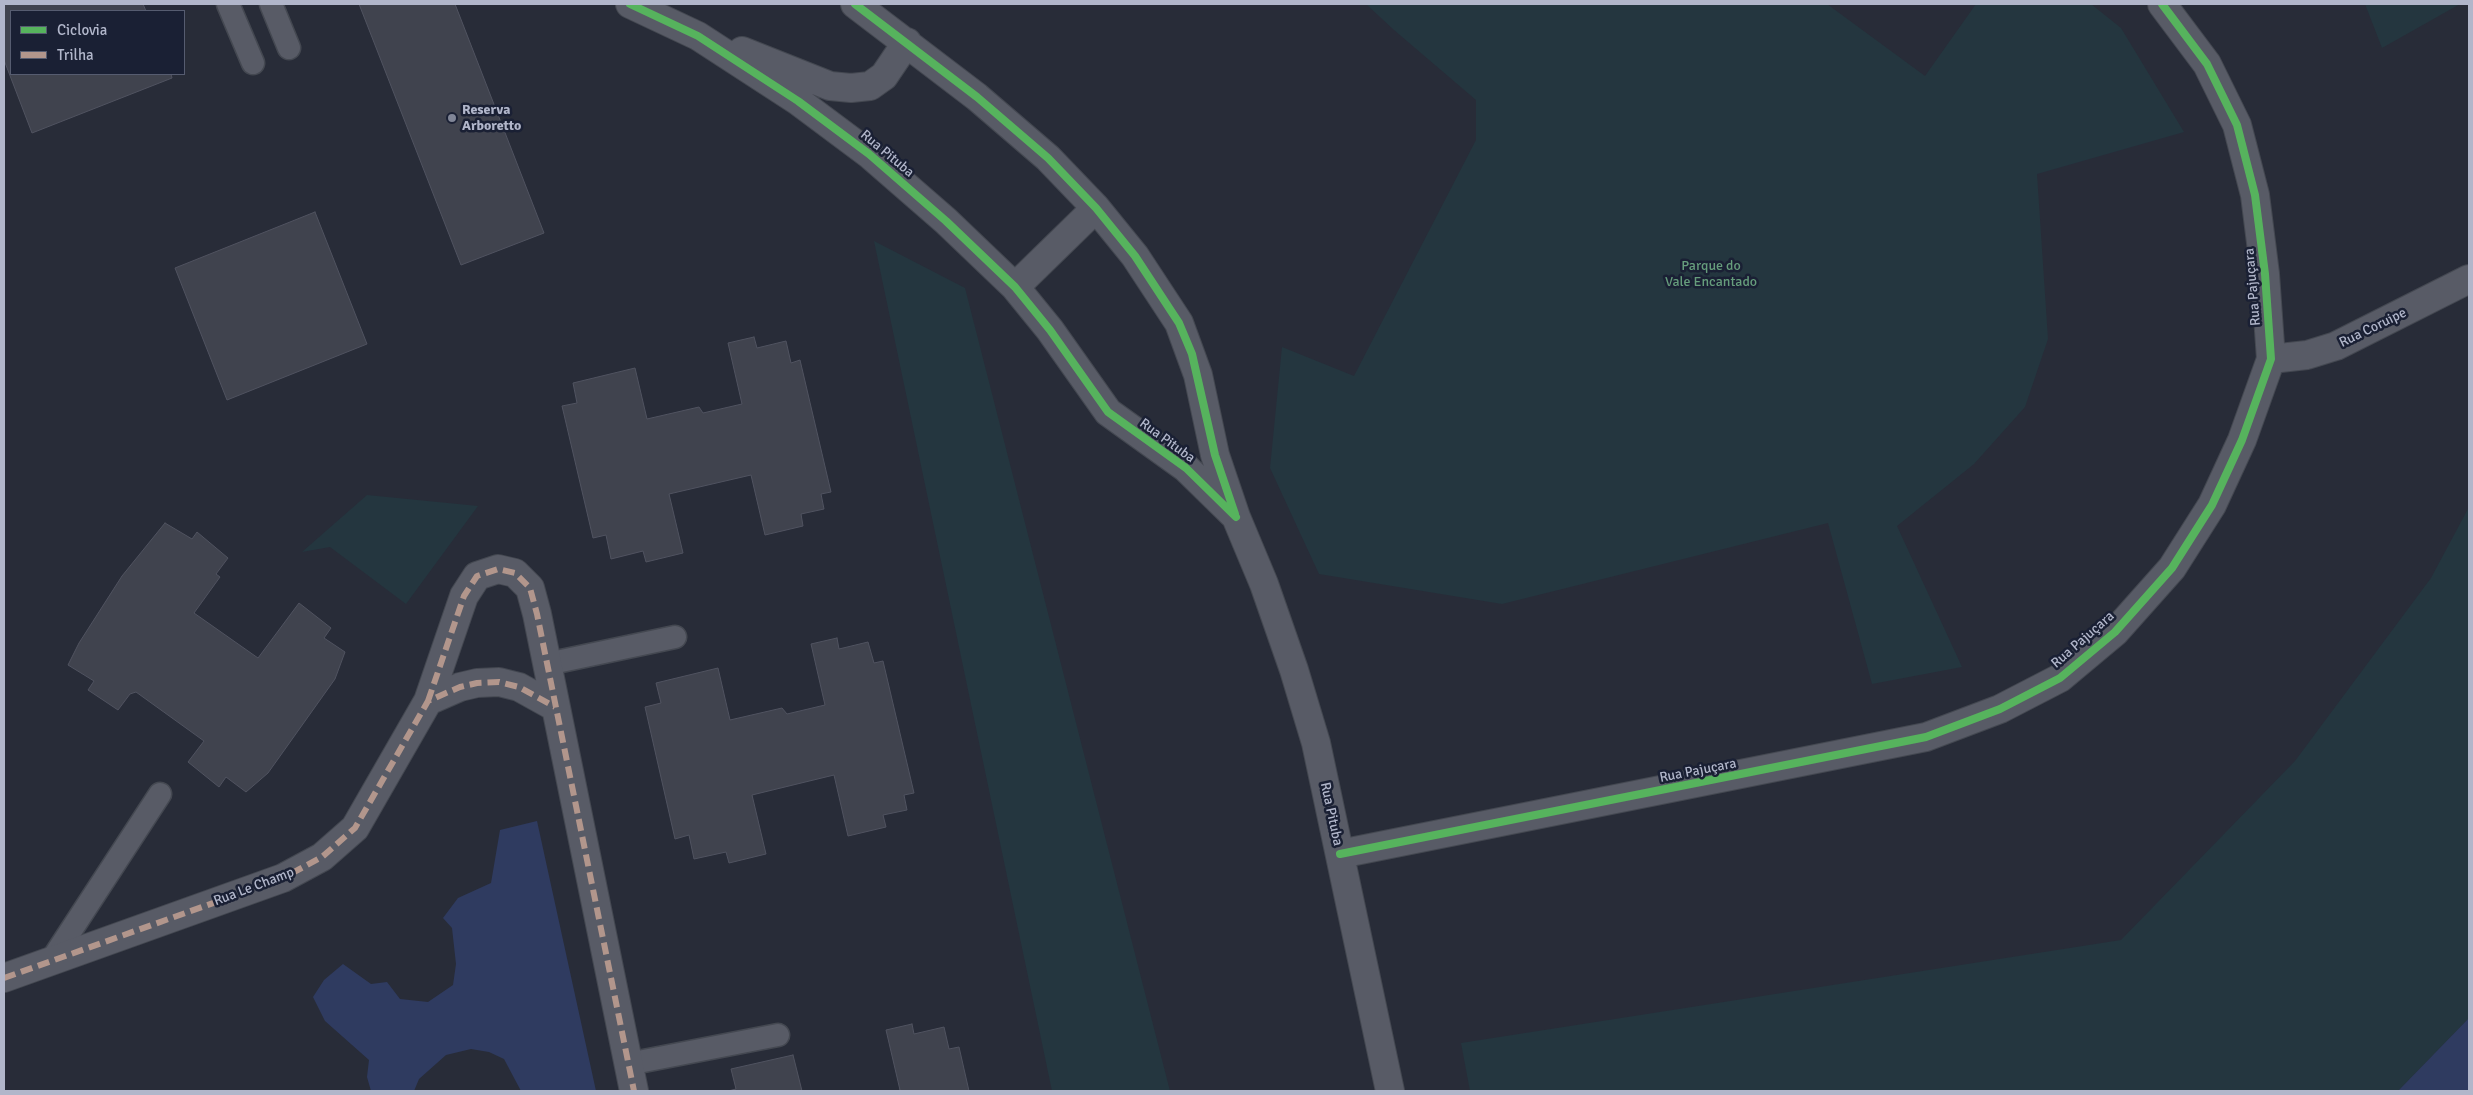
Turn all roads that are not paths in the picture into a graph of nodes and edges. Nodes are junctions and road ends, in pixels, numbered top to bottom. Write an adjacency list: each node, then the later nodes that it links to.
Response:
1 (228, 4): 9 (lane)
2 (271, 4): 8 (lane)
3 (630, 4): 6 (street, Rua Pituba)
4 (855, 4): 7 (street, Rua Pituba)
5 (2162, 4): 13 (street, Rua Pajuçara)
6 (698, 36): 7 (street); 12 (street, Rua Pituba)
7 (907, 42): 10 (street, Rua Pituba)
8 (289, 48)
9 (253, 63)
10 (1096, 208): 12 (street); 14 (street, Rua Pituba)
11 (2469, 279): 13 (street, Rua Coruipe)
12 (1015, 287): 14 (street, Rua Pituba)
13 (2271, 359): 20 (street, Rua Pajuçara)
14 (1236, 517): 20 (street, Rua Pituba)
15 (675, 637): 16 (lane)
16 (547, 664): 17 (street, Rua Le Champ); 18 (street, Rua Le Champ)
17 (428, 701): 18 (street); 21 (street, Rua Le Champ)
18 (555, 707): 24 (street, Rua Le Champ)
19 (160, 794): 21 (lane)
20 (1340, 854): 26 (street, Rua Pituba)
21 (51, 961): 22 (street, Rua Le Champ)
22 (4, 978)
23 (778, 1035): 24 (lane)
24 (628, 1064): 25 (street, Rua Le Champ)
25 (634, 1091)
26 (1390, 1091)

